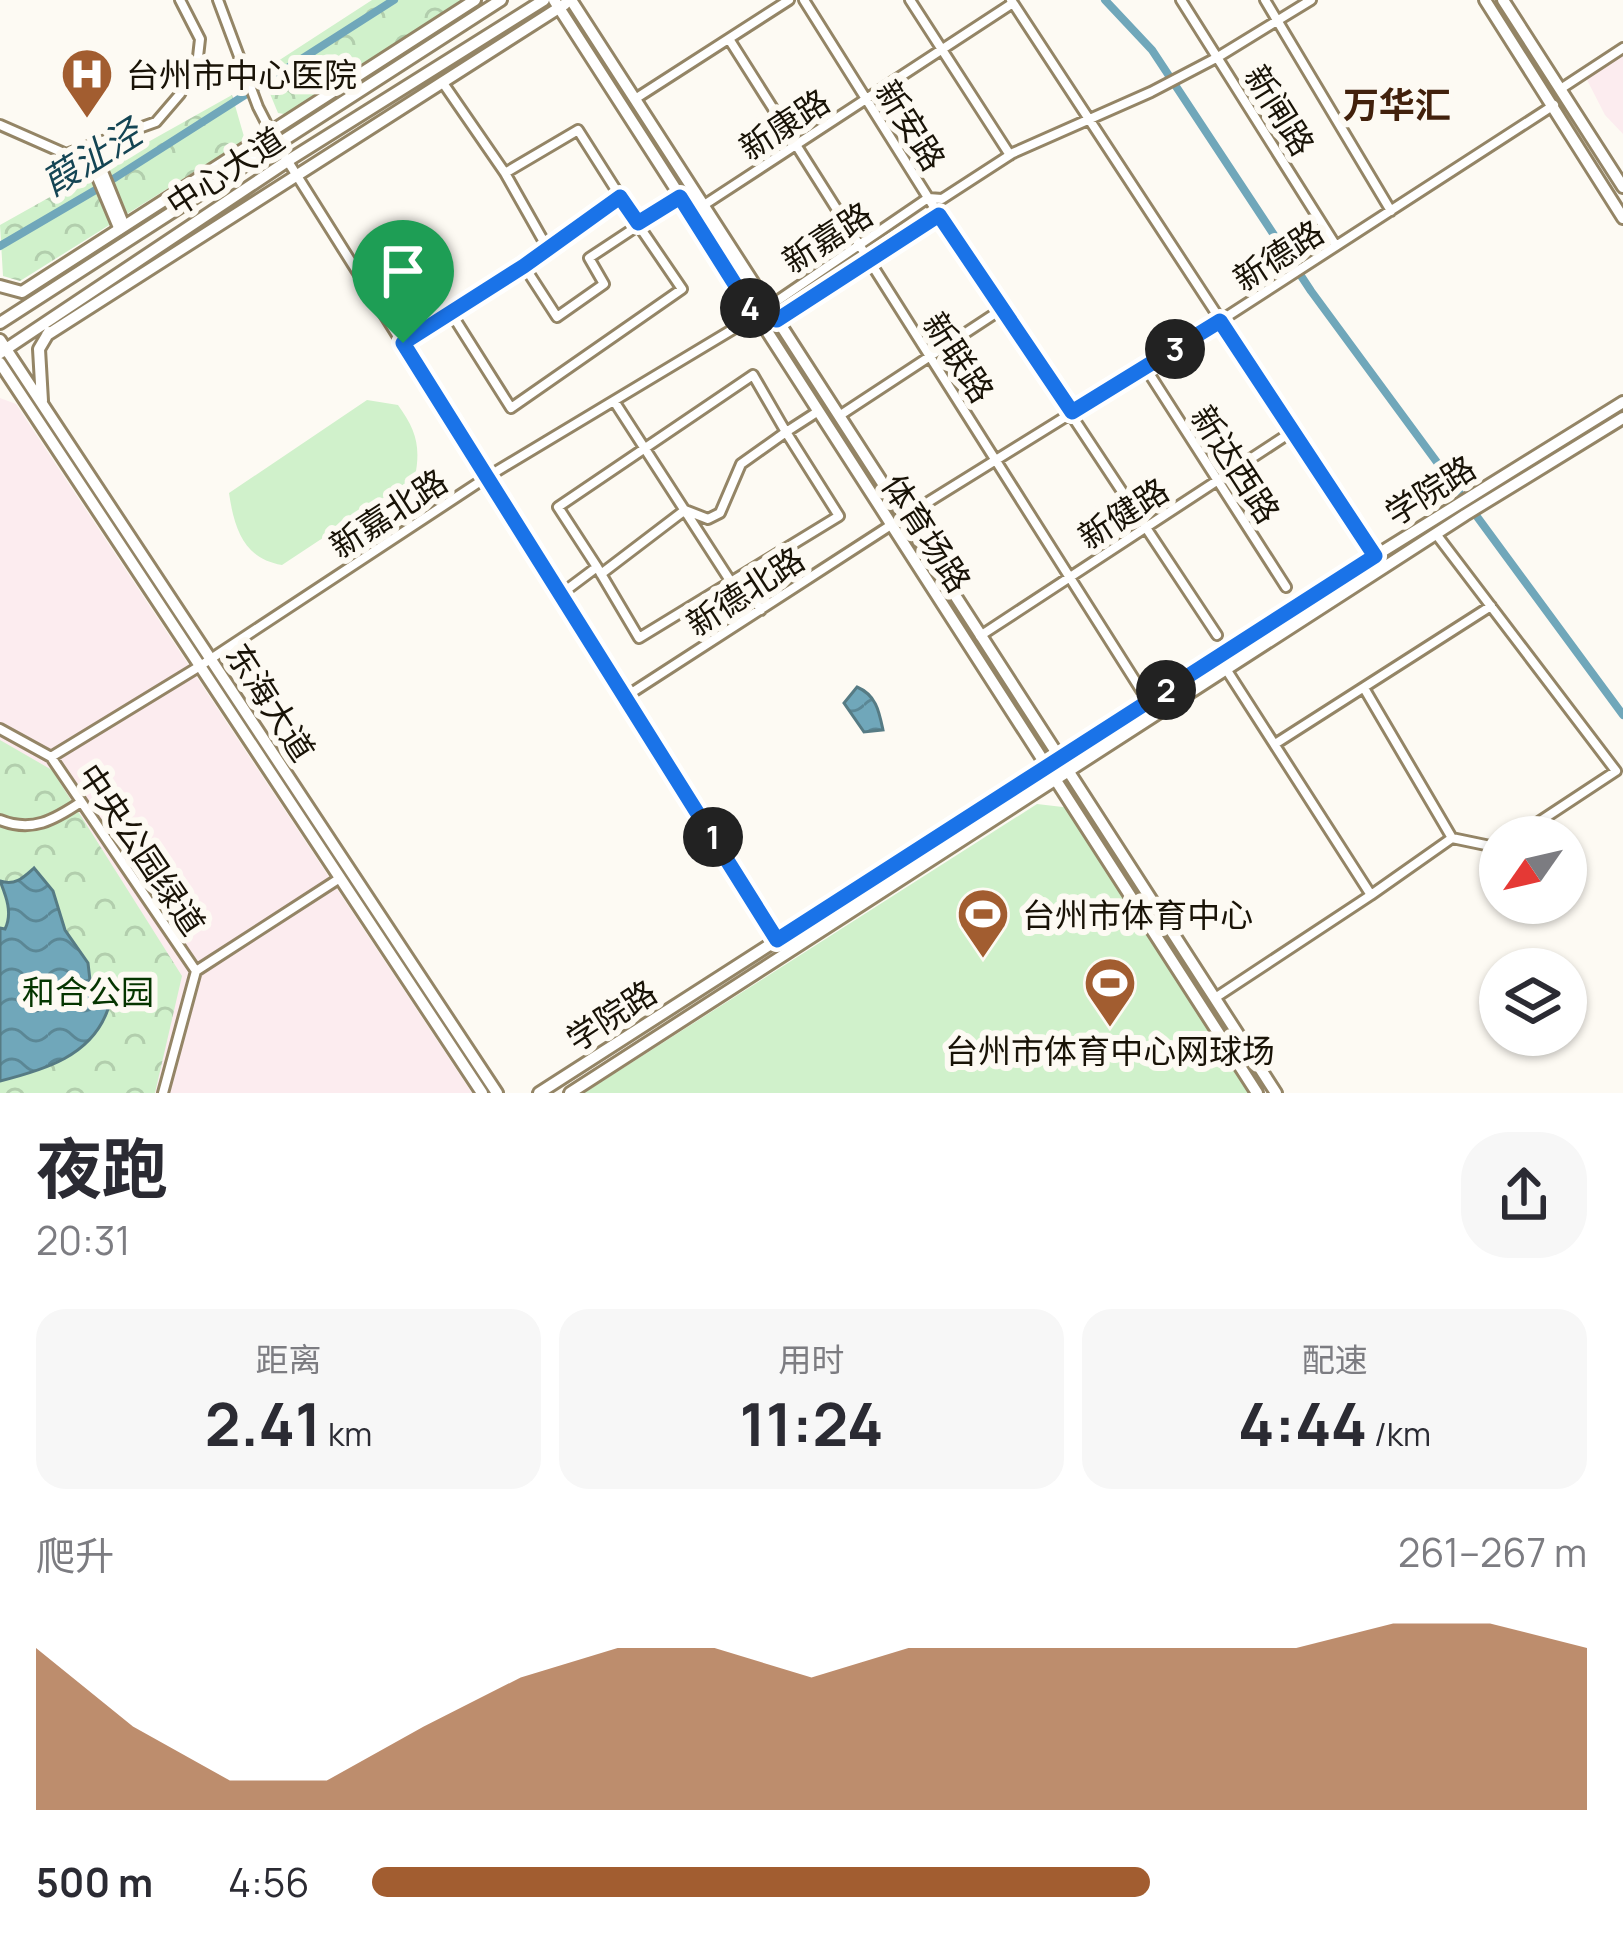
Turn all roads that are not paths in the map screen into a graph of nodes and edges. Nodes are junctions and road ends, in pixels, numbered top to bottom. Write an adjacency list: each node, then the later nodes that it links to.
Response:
1 (180, 0): 35 (street)
2 (218, 0): 33 (street)
3 (475, 0): 19 (main road)
4 (501, 0): 23 (main road, 中心大道)
5 (544, 0): 24 (main road, 中心大道)
6 (571, 0): 16 (main road); 29 (main road)
7 (789, 0): 18 (street)
8 (804, 0): 28 (street, 新安路)
9 (910, 0): 21 (street)
10 (1181, 0): 22 (street, 新闸路)
11 (1265, 0): 17 (street)
12 (1311, 0): 17 (street)
13 (1485, 0): 30 (main road)
14 (1503, 0): 40 (main road)
15 (1012, 2): 21 (street, 新康路); 31 (street)
16 (557, 4): 25 (main road); 42 (main road, 体育场路)
17 (1278, 21): 22 (street); 46 (street)
18 (729, 39): 29 (street); 34 (street, 新联路)
19 (413, 40): 23 (main road); 33 (main road)
20 (1623, 49): 26 (street)
21 (942, 50): 28 (street, 新康路); 36 (street)
22 (1218, 57): 31 (street); 53 (street, 新闸路)
23 (401, 65): 33 (main road, 中心大道)
24 (430, 71): 27 (main road); 37 (main road, 中心大道)
25 (442, 81): 27 (main road); 38 (street)
26 (1562, 88)
27 (422, 94): 39 (main road)
28 (866, 99): 34 (street, 新康路); 43 (street, 新安路)
29 (634, 100): 45 (main road)
30 (1554, 106): 46 (street, 新德路); 48 (main road)
31 (1089, 120): 36 (street); 66 (street)
32 (0, 125): 35 (street)
33 (275, 139): 37 (street); 50 (main road); 51 (main road, 中心大道)
34 (795, 146): 45 (street, 新康路); 52 (street, 新联路)
35 (89, 148): 50 (street)
36 (1010, 155): 44 (street)
37 (289, 160): 39 (street); 58 (main road, 中心大道)
38 (505, 172): 41 (street); 55 (street)
39 (297, 174): 58 (main road); 69 (street)
40 (1623, 187)
41 (620, 197): 49 (street); 55 (street)
42 (680, 197): 49 (street); 64 (main road, 体育场路)
43 (928, 198): 44 (street); 47 (street, 新安路); 52 (street, 新嘉路)
44 (942, 200): 47 (street)
45 (702, 206): 61 (main road)
46 (1391, 211): 53 (street, 新德路)
47 (939, 215): 56 (street, 新嘉路); 62 (street, 新安路)
48 (1623, 218)
49 (638, 224): 57 (street); 63 (street)
50 (122, 228): 54 (main road)
51 (141, 232): 54 (main road); 67 (main road, 中心大道)
52 (858, 244): 56 (street, 新联路); 61 (street, 新嘉路)
53 (1336, 246): 66 (street, 新德路)
54 (92, 247): 59 (main road)
55 (548, 249): 57 (street)
56 (869, 261): 65 (street, 新嘉路); 71 (street, 新联路)
57 (524, 266): 63 (street)
58 (138, 269): 60 (main road, 中心大道); 68 (main road)
59 (0, 286)
60 (75, 303): 68 (main road); 70 (main road, 中心大道)
61 (767, 305): 64 (street, 新嘉路); 65 (main road)
62 (1002, 309): 71 (street); 80 (street, 新安路)
63 (451, 314): 69 (street)
64 (755, 316): 65 (street, 新嘉路); 75 (street, 新嘉北路); 79 (main road, 体育场路)
65 (777, 320): 81 (main road)
66 (1220, 321): 73 (street, 新德路); 83 (street)
67 (0, 323)
68 (47, 335): 77 (main road)
69 (403, 343): 87 (street)
70 (2, 347): 77 (main road, 东海大道)
71 (930, 356): 81 (street); 86 (street, 新联路)
72 (0, 363): 78 (main road, 东海大道)
73 (1145, 367): 80 (street, 新德路); 88 (street, 新达西路)
74 (0, 382): 78 (main road)
75 (614, 401): 85 (street); 87 (street, 新嘉北路)
76 (1623, 402): 89 (main road, 学院路)
77 (43, 404): 106 (main road, 东海大道)
78 (29, 406): 106 (main road, 东海大道)
79 (818, 412): 84 (street); 93 (main road, 体育场路)
80 (1072, 412): 86 (street, 新德路); 94 (street, 新安路)
81 (838, 416): 92 (main road)
82 (1623, 418): 89 (main road, 学院路)
83 (1293, 431): 88 (street, 新健路); 96 (street)
84 (786, 432): 85 (street); 90 (street); 99 (street)
85 (645, 448): 90 (street); 97 (street)
86 (996, 460): 92 (street, 新德路); 98 (street, 新联路)
87 (487, 477): 101 (street); 106 (street, 新嘉北路)
88 (1218, 480): 94 (street, 新健路); 100 (street, 新达西路)
89 (1490, 492): 91 (main road, 学院路)
90 (685, 510): 97 (street); 99 (street)
91 (1461, 510): 95 (main road, 学院路); 96 (main road, 学院路)
92 (904, 517): 104 (main road)
93 (891, 525): 103 (street, 新德北路); 115 (main road, 体育场路)
94 (1146, 527): 98 (street, 新健路); 105 (street, 新安路)
95 (1436, 534): 102 (street); 107 (main road, 学院路)
96 (1375, 556): 110 (main road, 学院路)
97 (598, 570): 99 (street); 101 (street)
98 (1070, 577): 104 (street, 新健路); 110 (street, 新联路)
99 (735, 579): 103 (street)
100 (1286, 586)
101 (561, 595): 109 (street)
102 (1491, 606): 108 (street); 119 (street)
103 (760, 610): 109 (street, 新德北路)
104 (980, 635): 114 (main road)
105 (1217, 635)
106 (205, 662): 113 (street, 新嘉北路); 123 (main road, 东海大道); 130 (main road, 东海大道)
107 (1226, 669): 112 (street); 116 (main road, 学院路)
108 (1364, 688): 112 (street); 121 (street)
109 (625, 698): 125 (street)
110 (1148, 701): 114 (main road, 学院路)
111 (0, 729): 113 (street, 中央公园绿道)
112 (1274, 744): 124 (street)
113 (51, 758): 118 (street, 中央公园绿道)
114 (1060, 758): 115 (main road, 学院路); 116 (main road)
115 (1045, 767): 117 (main road, 体育场路); 125 (main road, 学院路)
116 (1068, 771): 117 (main road, 学院路); 127 (main road)
117 (1055, 780): 132 (main road, 学院路); 133 (main road, 体育场路)
118 (81, 802): 120 (street); 126 (street, 中央公园绿道)
119 (1548, 816)
120 (0, 820)
121 (1452, 838): 122 (street); 124 (street)
122 (1479, 844)
123 (340, 878): 126 (street); 129 (main road, 东海大道)
124 (1371, 895): 127 (street)
125 (777, 940): 131 (main road, 学院路)
126 (196, 971): 128 (street, 中央公园绿道)
127 (1215, 998): 134 (main road)
128 (163, 1093)
129 (482, 1093)
130 (497, 1093)
131 (539, 1093)
132 (570, 1093)
133 (1257, 1093)
134 (1276, 1093)

